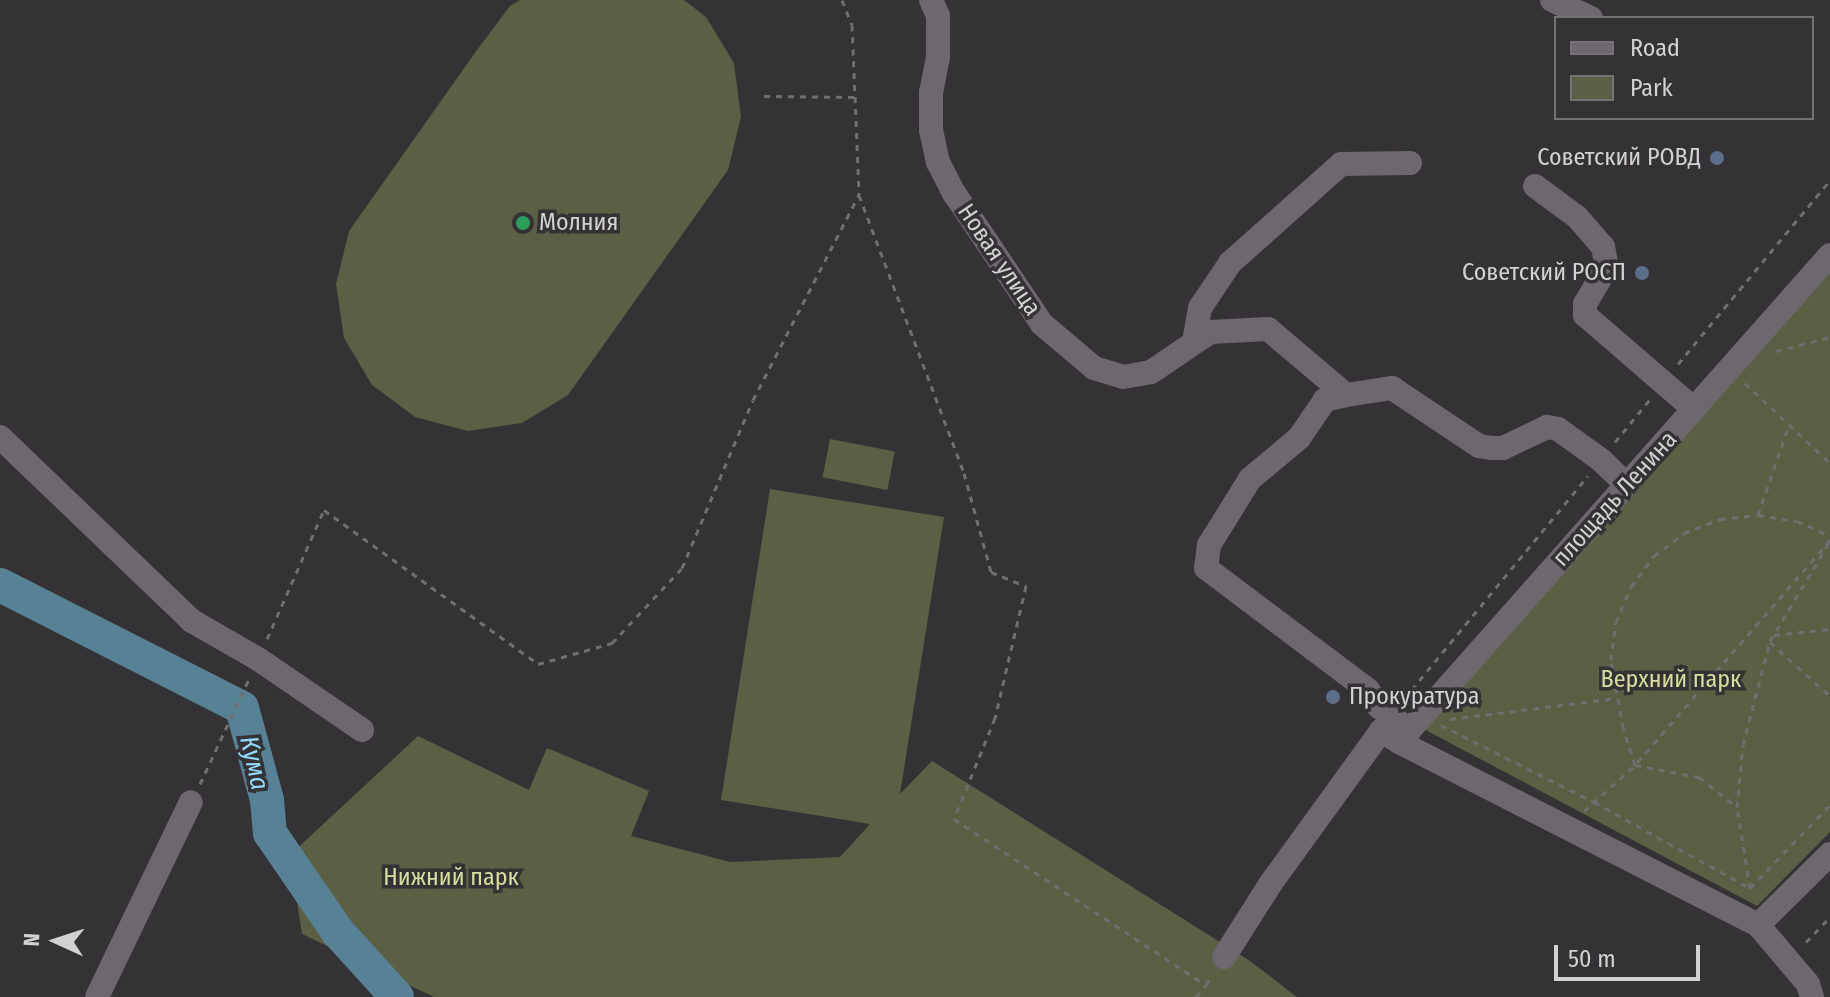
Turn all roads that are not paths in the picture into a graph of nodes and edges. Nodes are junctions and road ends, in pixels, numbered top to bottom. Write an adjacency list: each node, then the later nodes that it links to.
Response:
1 (931, 0): 7 (street, Новая улица)
2 (1552, 0): 3 (street)
3 (1587, 16)
4 (1410, 163): 7 (street)
5 (1535, 186): 9 (street)
6 (1830, 255): 9 (street, площадь Ленина)
7 (1194, 342): 8 (street, Новая улица)
8 (1346, 395): 11 (street); 13 (street)
9 (1694, 409): 11 (street, площадь Ленина)
10 (0, 437): 12 (street)
11 (1627, 485): 13 (street, площадь Ленина)
12 (362, 730)
13 (1404, 736): 16 (street); 17 (street)
14 (191, 802): 18 (street)
15 (1830, 854): 16 (street)
16 (1758, 925): 19 (street)
17 (1224, 957)
18 (97, 997)
19 (1812, 997)

